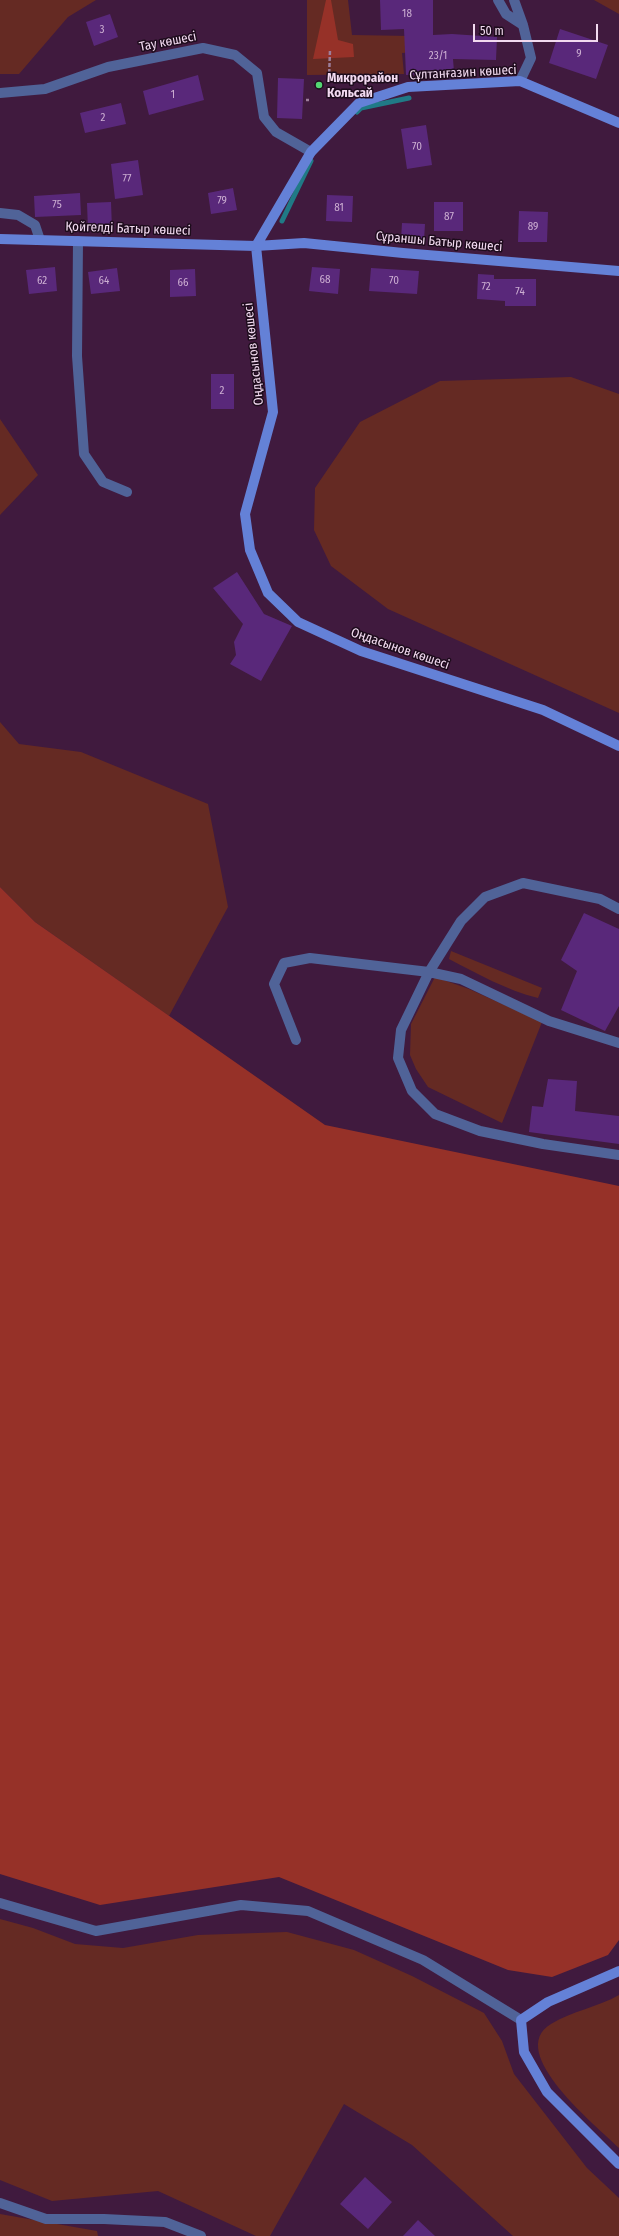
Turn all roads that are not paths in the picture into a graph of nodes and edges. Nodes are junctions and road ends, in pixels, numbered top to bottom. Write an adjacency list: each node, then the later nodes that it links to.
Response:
1 (498, 0): 3 (street)
2 (514, 0): 3 (street)
3 (523, 25): 4 (street)
4 (520, 81): 6 (street, Сұлтанғазин көшесі); 7 (street, Сұлтанғазин көшесі)
5 (0, 93): 7 (street, Тау көшесі)
6 (619, 123)
7 (311, 152): 12 (street, Сұлтанғазин көшесі)
8 (0, 213): 10 (street)
9 (0, 239): 10 (street, Қойгелді Батыр көшесі)
10 (40, 240): 11 (street, Қойгелді Батыр көшесі)
11 (78, 241): 12 (street, Қойгелді Батыр көшесі); 14 (street)
12 (256, 246): 13 (street, Сұраншы Батыр көшесі); 15 (street, Оңдасынов көшесі)
13 (619, 271)
14 (127, 492)
15 (619, 746)
16 (619, 909): 17 (street)
17 (429, 972): 18 (street); 19 (street); 20 (street)
18 (296, 1040)
19 (619, 1043)
20 (619, 1155)
21 (0, 1903): 23 (street)
22 (619, 1971): 23 (street)
23 (521, 2020): 24 (street)
24 (619, 2164)
25 (0, 2202): 26 (street)
26 (201, 2236)

